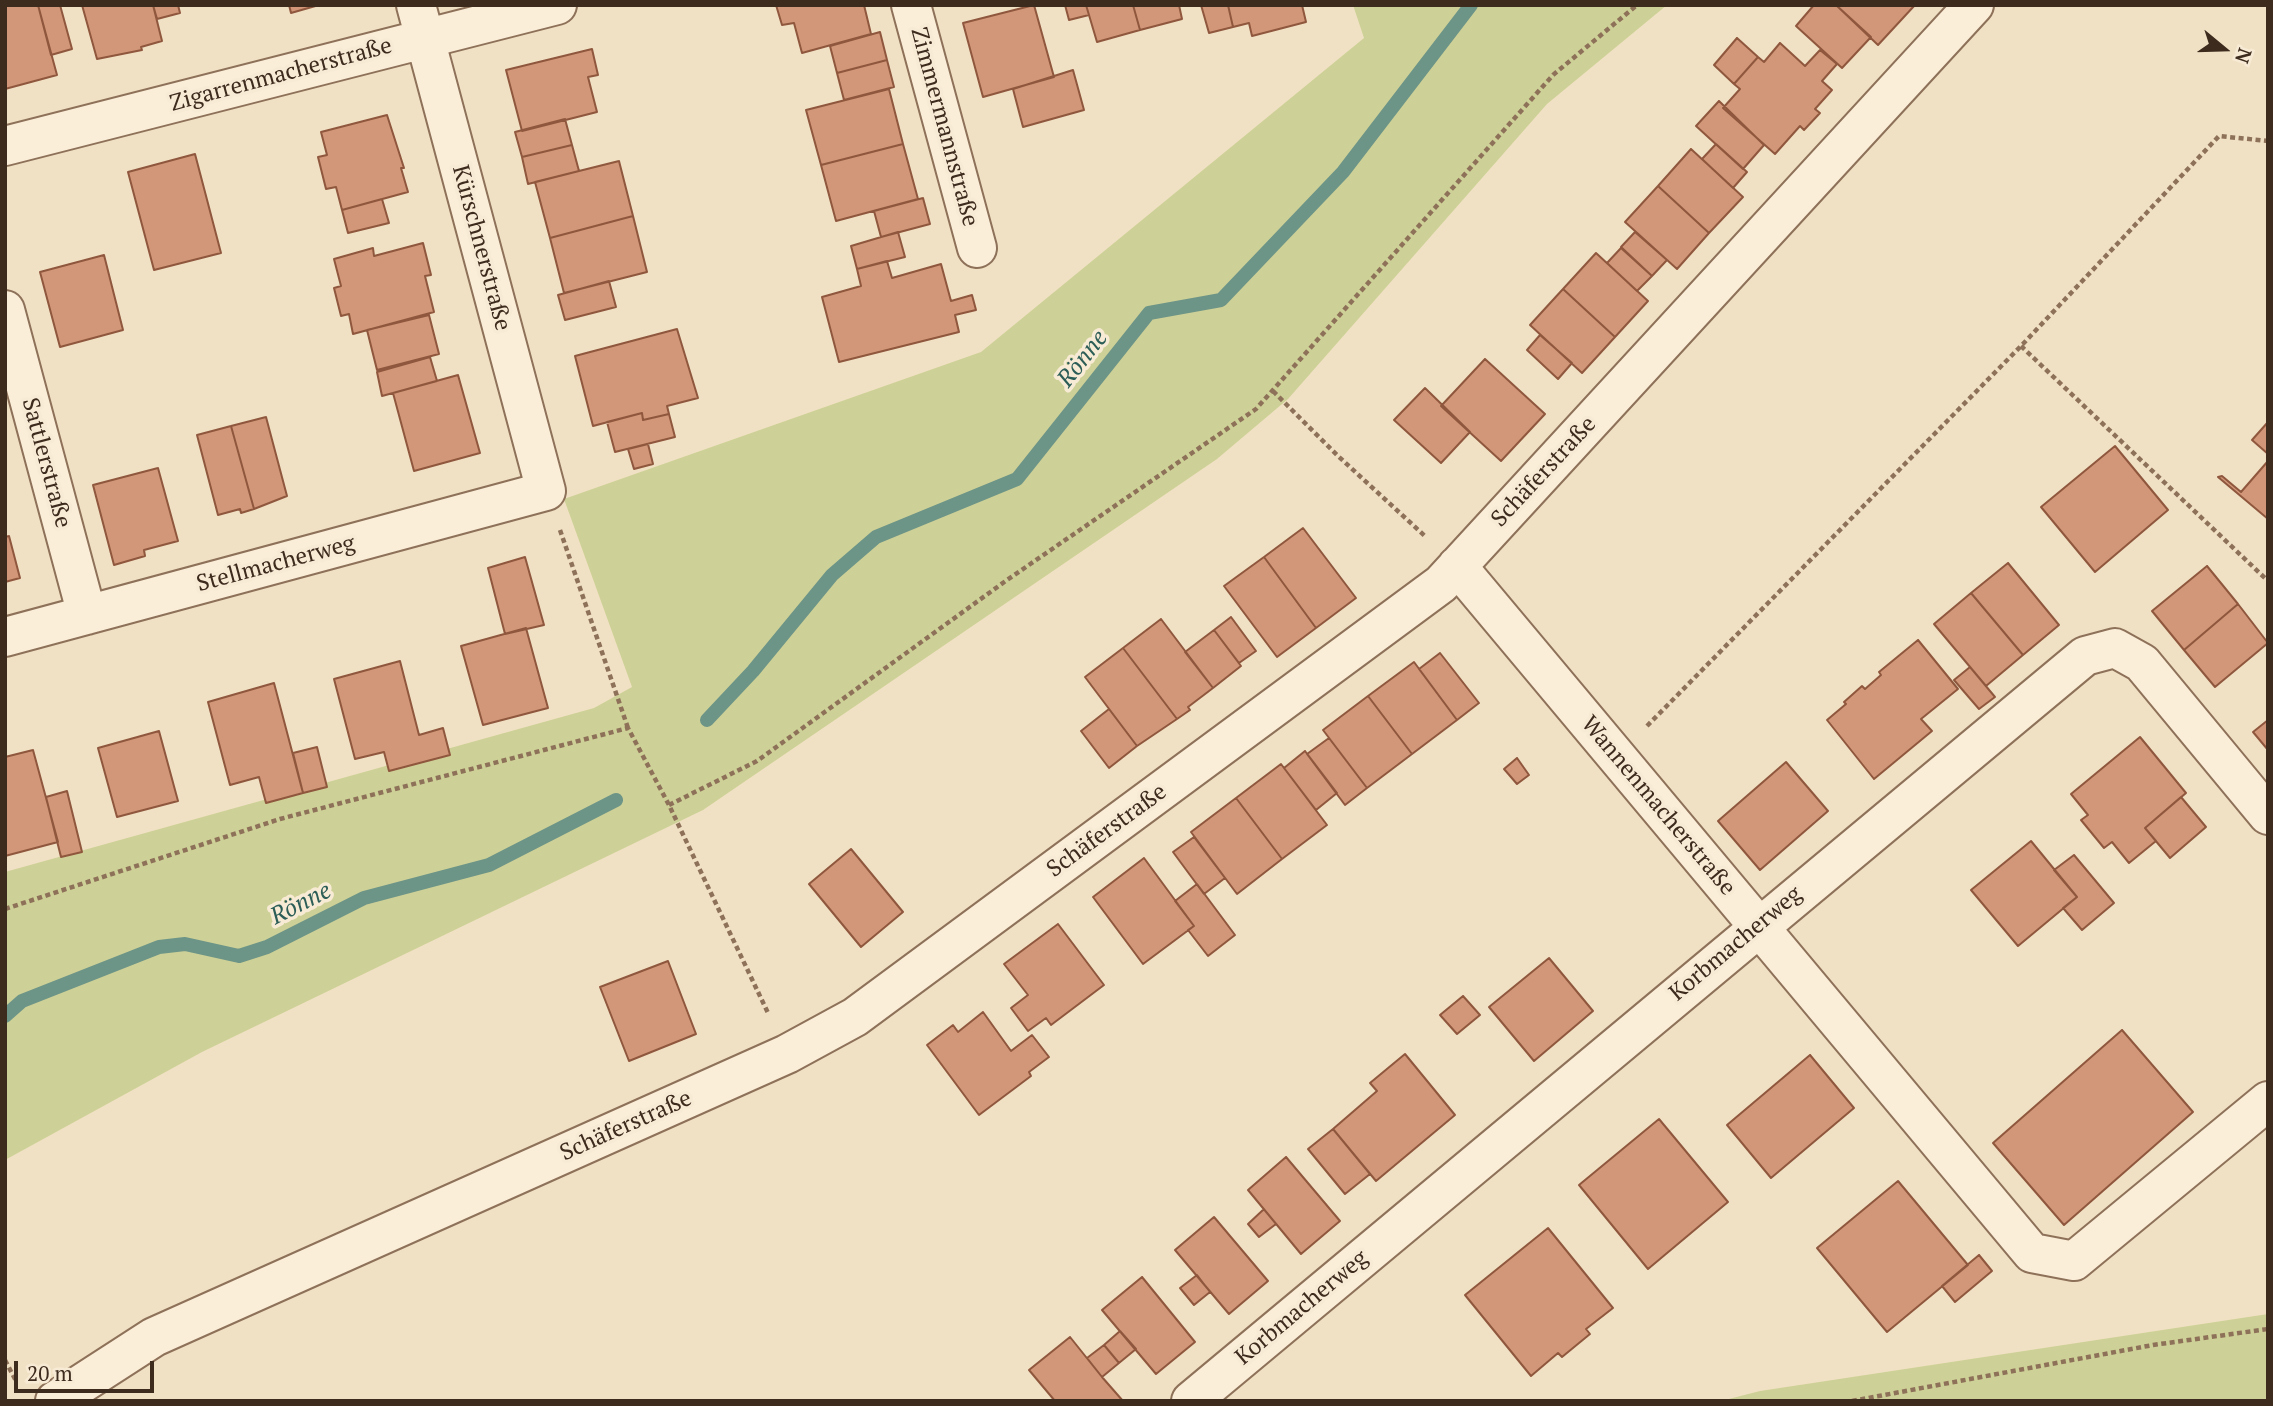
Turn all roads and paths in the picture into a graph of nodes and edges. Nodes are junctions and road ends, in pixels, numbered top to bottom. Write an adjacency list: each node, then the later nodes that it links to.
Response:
1 (557, 5): 5 (street, Zigarrenmacherstraße)
2 (911, 5): 8 (street, Zimmermannstraße)
3 (1637, 5): 11 (path)
4 (1974, 5): 13 (street, Schäferstraße)
5 (420, 21): 7 (street, Zigarrenmacherstraße); 12 (street, Kürschnerstraße)
6 (2268, 141): 10 (path)
7 (5, 146)
8 (977, 248)
9 (5, 310): 15 (street, Sattlerstraße)
10 (2021, 346): 14 (path); 18 (path)
11 (1273, 391): 13 (path); 19 (path)
12 (546, 491): 15 (street, Stellmacherweg); 17 (path)
13 (1457, 566): 18 (street, Wannenmacherstraße); 23 (street, Schäferstraße)
14 (2268, 581)
15 (87, 615): 16 (street, Stellmacherweg)
16 (5, 636)
17 (628, 728): 19 (path); 21 (path)
18 (1617, 757): 22 (street, Wannenmacherstraße)
19 (668, 805): 23 (path)
20 (2268, 815): 22 (street, Korbmacherweg)
21 (5, 909)
22 (1759, 925): 24 (street, Wannenmacherstraße); 27 (street, Korbmacherweg)
23 (787, 1054): 26 (street, Schäferstraße)
24 (2268, 1101)
25 (2268, 1329): 28 (path)
26 (55, 1401)
27 (1191, 1401)
28 (1852, 1401)

